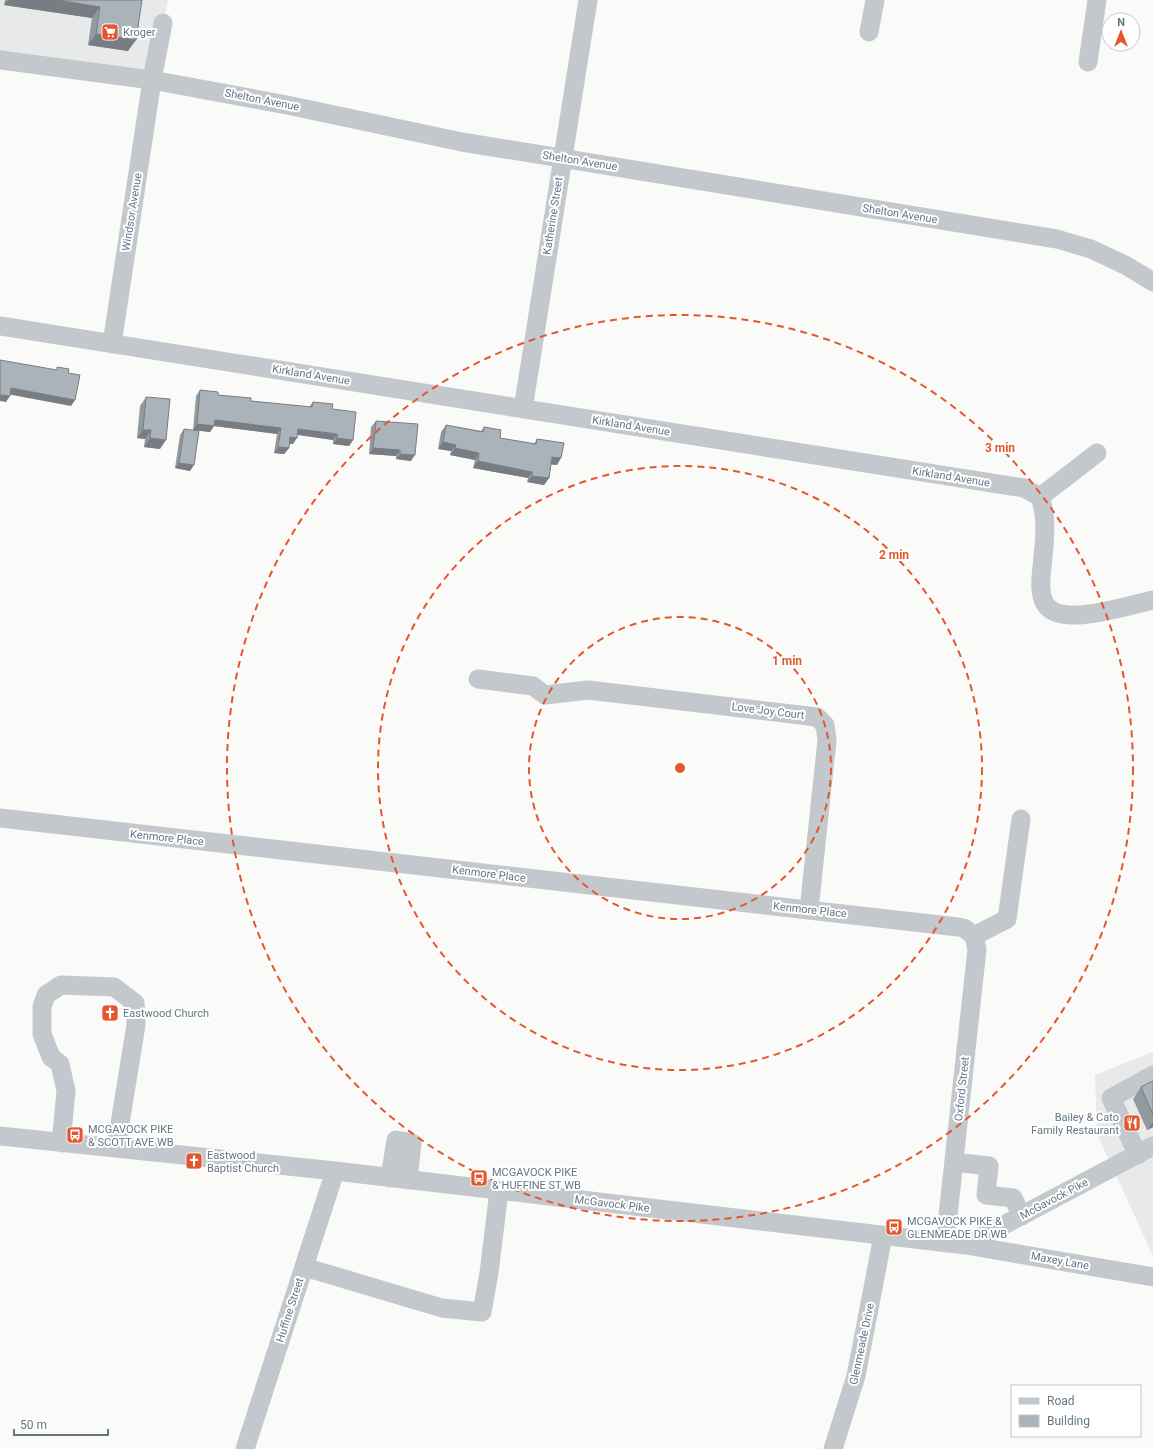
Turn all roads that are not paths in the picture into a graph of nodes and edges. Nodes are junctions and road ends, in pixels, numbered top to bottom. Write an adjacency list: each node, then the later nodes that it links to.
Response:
1 (588, 0): 9 (street, Katherine Street)
2 (874, 0): 5 (street)
3 (1097, 0): 7 (street)
4 (163, 23): 8 (street, Windsor Avenue)
5 (869, 32)
6 (0, 60): 8 (street, Shelton Avenue)
7 (1088, 62)
8 (152, 80): 9 (street, Shelton Avenue); 12 (street, Windsor Avenue)
9 (562, 159): 10 (street, Shelton Avenue); 13 (street, Katherine Street)
10 (1153, 282)
11 (0, 326): 12 (street, Kirkland Avenue)
12 (112, 344): 13 (street, Kirkland Avenue)
13 (523, 409): 15 (street, Kirkland Avenue)
14 (1097, 453): 15 (street)
15 (1040, 497): 16 (street)
16 (1153, 600)
17 (478, 679): 20 (street, Love Joy Court)
18 (0, 818): 20 (street, Kenmore Place)
19 (1021, 819): 21 (street)
20 (809, 910): 21 (street, Kenmore Place)
21 (974, 936): 27 (street, Oxford Street)
22 (1153, 1075): 26 (street)
23 (0, 1136): 24 (street, McGavock Pike)
24 (61, 1143): 25 (street, McGavock Pike); 25 (street)
25 (116, 1148): 28 (street, McGavock Pike)
26 (1148, 1151): 30 (street, McGavock Pike)
27 (954, 1162): 30 (street); 32 (street, Oxford Street)
28 (335, 1171): 29 (street, McGavock Pike); 34 (street, Huffine Street)
29 (499, 1191): 31 (street, McGavock Pike); 34 (street)
30 (1022, 1216): 33 (street, McGavock Pike)
31 (883, 1236): 32 (street, McGavock Pike); 37 (street, Glenmeade Drive)
32 (945, 1243): 33 (street, McGavock Pike)
33 (966, 1245): 35 (street, Maxey Lane)
34 (304, 1267): 36 (street, Huffine Street)
35 (1153, 1277)
36 (245, 1449)
37 (833, 1449)

